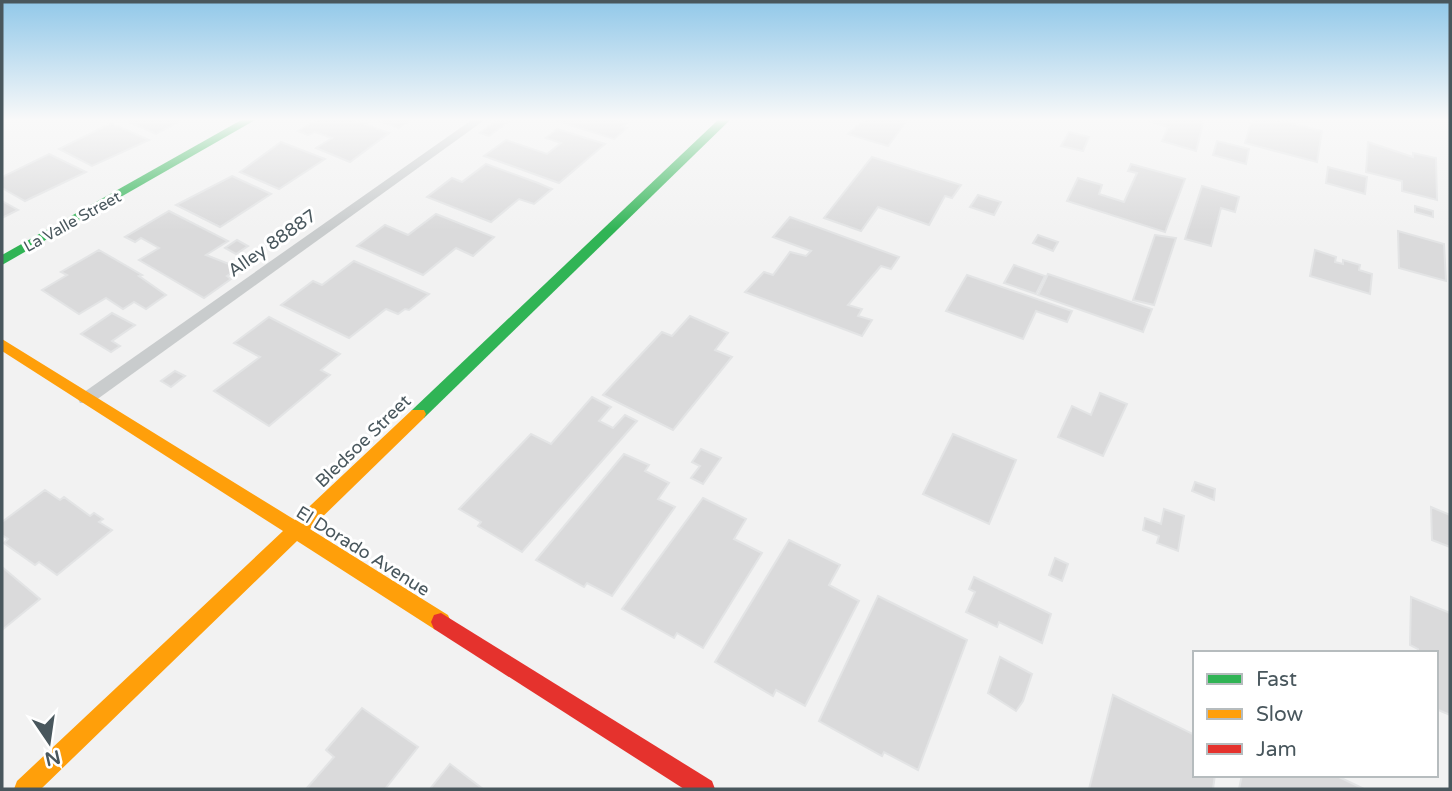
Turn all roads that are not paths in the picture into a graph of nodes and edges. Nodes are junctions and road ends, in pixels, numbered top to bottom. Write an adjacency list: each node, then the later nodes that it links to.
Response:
1 (189, 156): 4 (street, La Valle Street)
2 (430, 156): 6 (lane, Alley 88887)
3 (689, 156): 7 (street, Bledsoe Street)
4 (2, 261)
5 (2, 344): 6 (street, El Dorado Avenue)
6 (86, 399): 7 (street, El Dorado Avenue)
7 (297, 532): 8 (street, Bledsoe Street); 9 (street, El Dorado Avenue)
8 (25, 789)
9 (704, 789)

